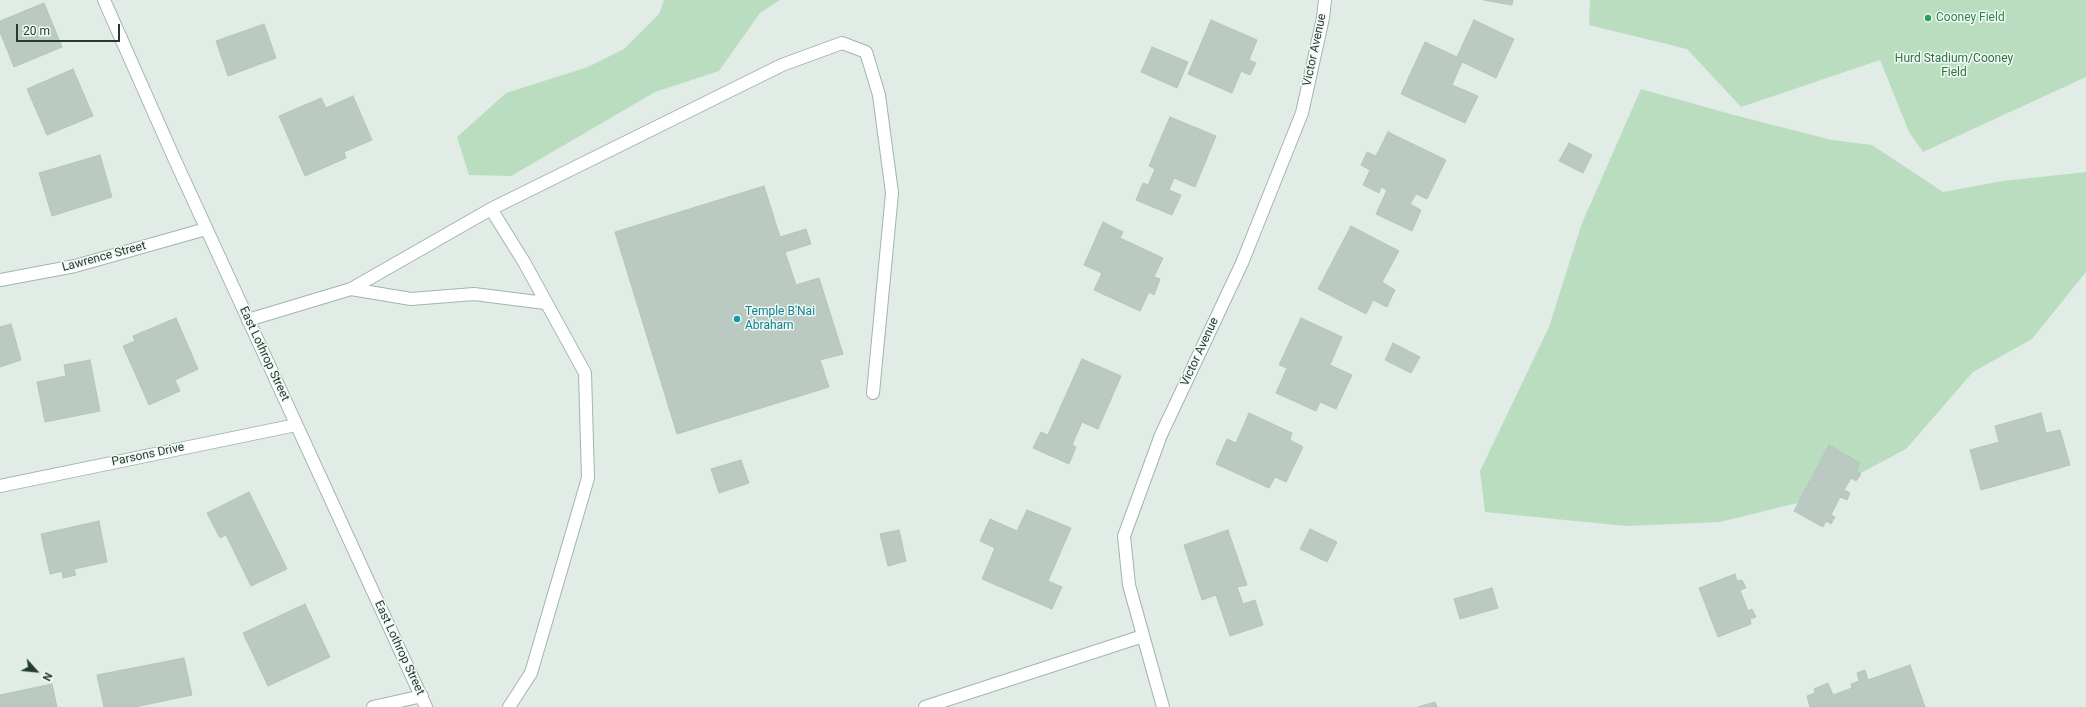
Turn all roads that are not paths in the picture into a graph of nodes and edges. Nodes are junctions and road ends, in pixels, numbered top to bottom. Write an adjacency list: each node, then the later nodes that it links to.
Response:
1 (104, 0): 4 (street, East Lothrop Street)
2 (1325, 0): 12 (street, Victor Avenue)
3 (491, 209): 6 (street); 7 (street); 9 (street)
4 (206, 229): 5 (street, Lawrence Street); 8 (street, East Lothrop Street)
5 (0, 280)
6 (351, 289): 7 (street); 8 (street)
7 (545, 302): 15 (street)
8 (248, 320): 10 (street, East Lothrop Street)
9 (873, 393)
10 (296, 425): 11 (street, Parsons Drive); 13 (street, East Lothrop Street)
11 (0, 486)
12 (1143, 636): 16 (street); 17 (street, Victor Avenue)
13 (424, 702): 14 (street)
14 (374, 707)
15 (509, 707)
16 (925, 707)
17 (1162, 707)

